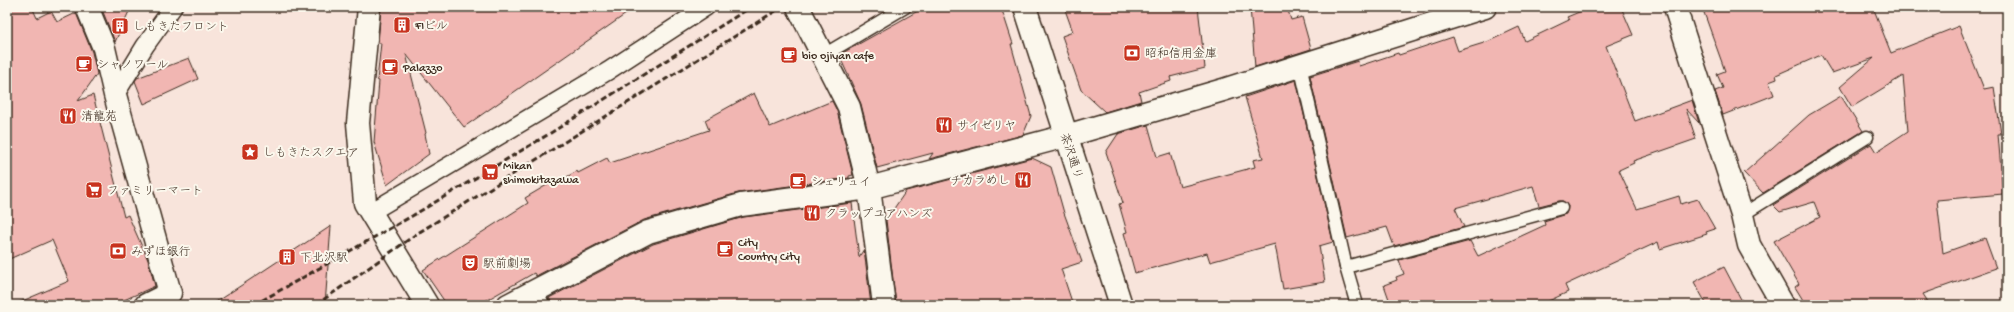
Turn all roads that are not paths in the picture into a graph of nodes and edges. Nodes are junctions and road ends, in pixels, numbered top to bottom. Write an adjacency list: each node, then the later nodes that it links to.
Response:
1 (87, 7): 12 (street)
2 (173, 7): 12 (street)
3 (369, 7): 17 (street)
4 (706, 7): 17 (street)
5 (798, 7): 10 (street)
6 (905, 7): 10 (lane)
7 (1025, 7): 13 (street, 茶沢通り)
8 (1485, 7): 11 (street)
9 (1675, 7): 18 (street)
10 (824, 55): 15 (street)
11 (1300, 65): 13 (street); 19 (lane)
12 (115, 95): 21 (street)
13 (1066, 136): 15 (street); 25 (street, 茶沢通り)
14 (1867, 137): 18 (lane)
15 (869, 188): 20 (street); 24 (street)
16 (1560, 208): 19 (lane)
17 (371, 212): 22 (street)
18 (1742, 215): 27 (street)
19 (1346, 267): 26 (lane)
20 (539, 298): 23 (street)
21 (146, 305)
22 (427, 305)
23 (508, 305)
24 (884, 305)
25 (1121, 305)
26 (1358, 305)
27 (1783, 305)

